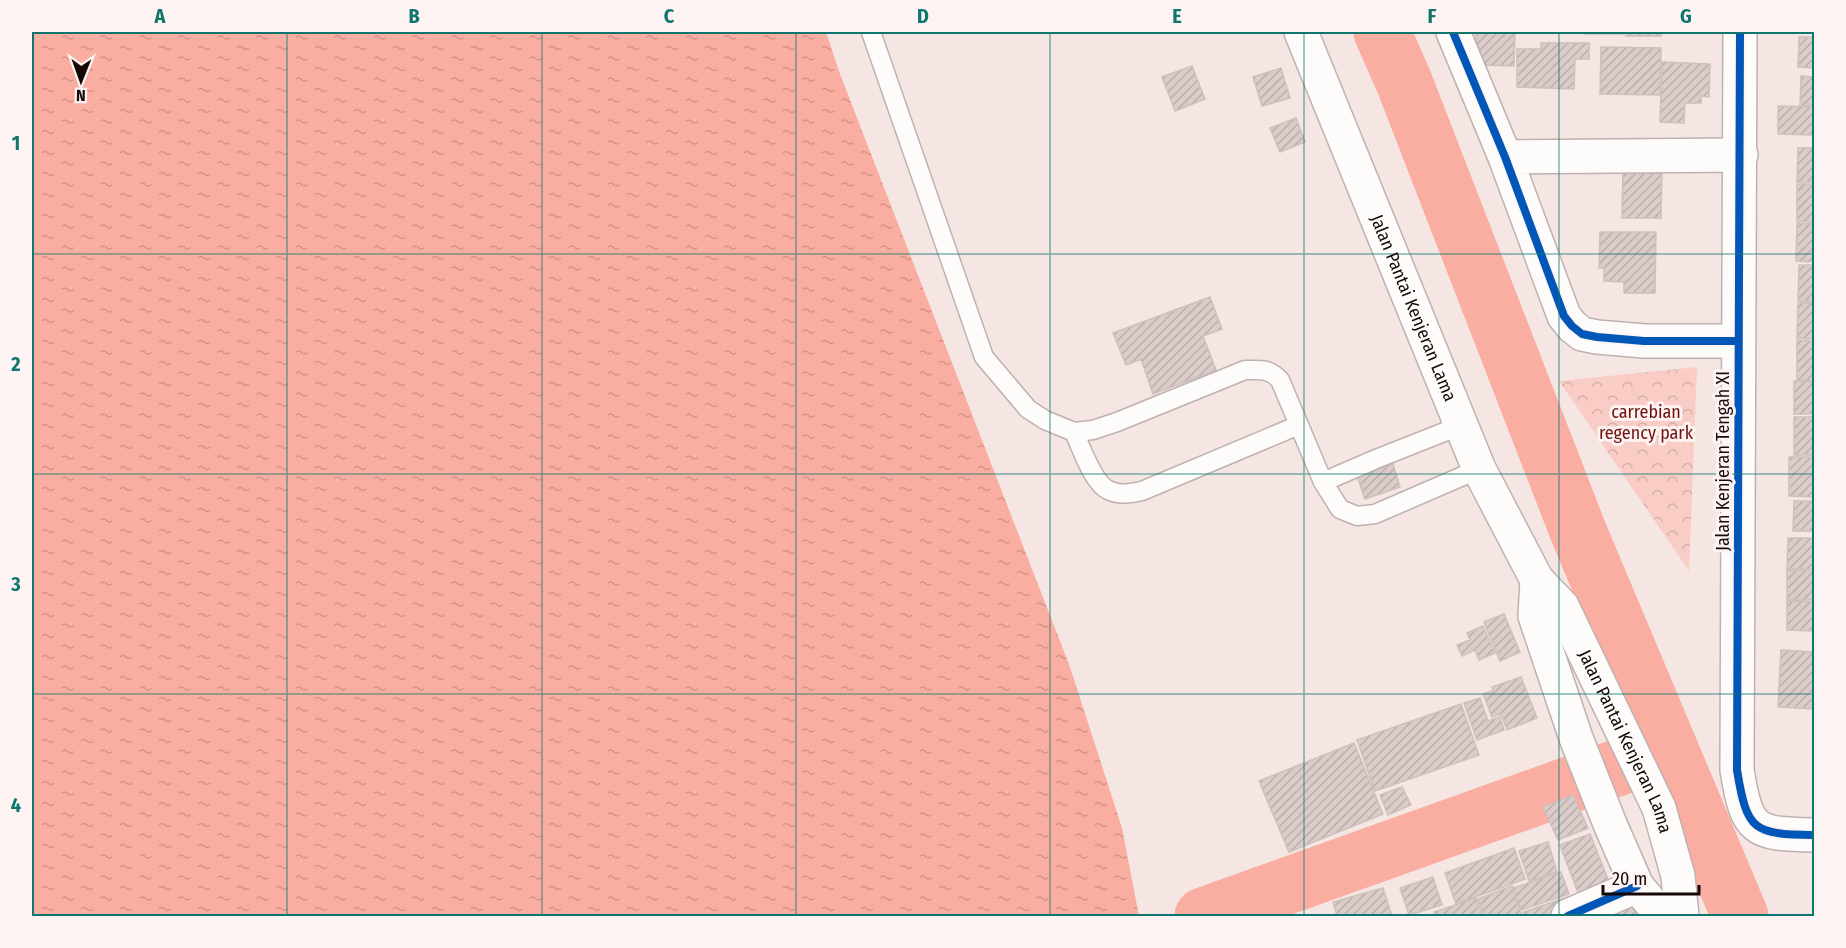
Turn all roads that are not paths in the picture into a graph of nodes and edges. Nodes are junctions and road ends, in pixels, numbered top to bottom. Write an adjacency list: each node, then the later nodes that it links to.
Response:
1 (871, 32): 10 (lane)
2 (1301, 32): 9 (street, Jalan Pantai Kenjeran Lama)
3 (1453, 32): 6 (street)
4 (1740, 32): 5 (street, Jalan Kenjeran Tengah XI)
5 (1741, 154): 6 (street); 7 (street, Jalan Kenjeran Tengah XI)
6 (1505, 157): 7 (street)
7 (1738, 341): 14 (street, Jalan Kenjeran Tengah XI)
8 (1299, 425): 10 (lane); 10 (lane); 12 (lane)
9 (1462, 425): 11 (street, Jalan Pantai Kenjeran Lama); 12 (lane)
10 (1074, 432)
11 (1479, 469): 12 (lane); 13 (street, Jalan Pantai Kenjeran Lama)
12 (1323, 482)
13 (1537, 580): 15 (street, Jalan Pantai Kenjeran Lama); 18 (street, Jalan Pantai Kenjeran Lama)
14 (1815, 835)
15 (1636, 886): 16 (street); 17 (street, Jalan Pantai Kenjeran Lama)
16 (1568, 916)
17 (1662, 916)
18 (1682, 916)

